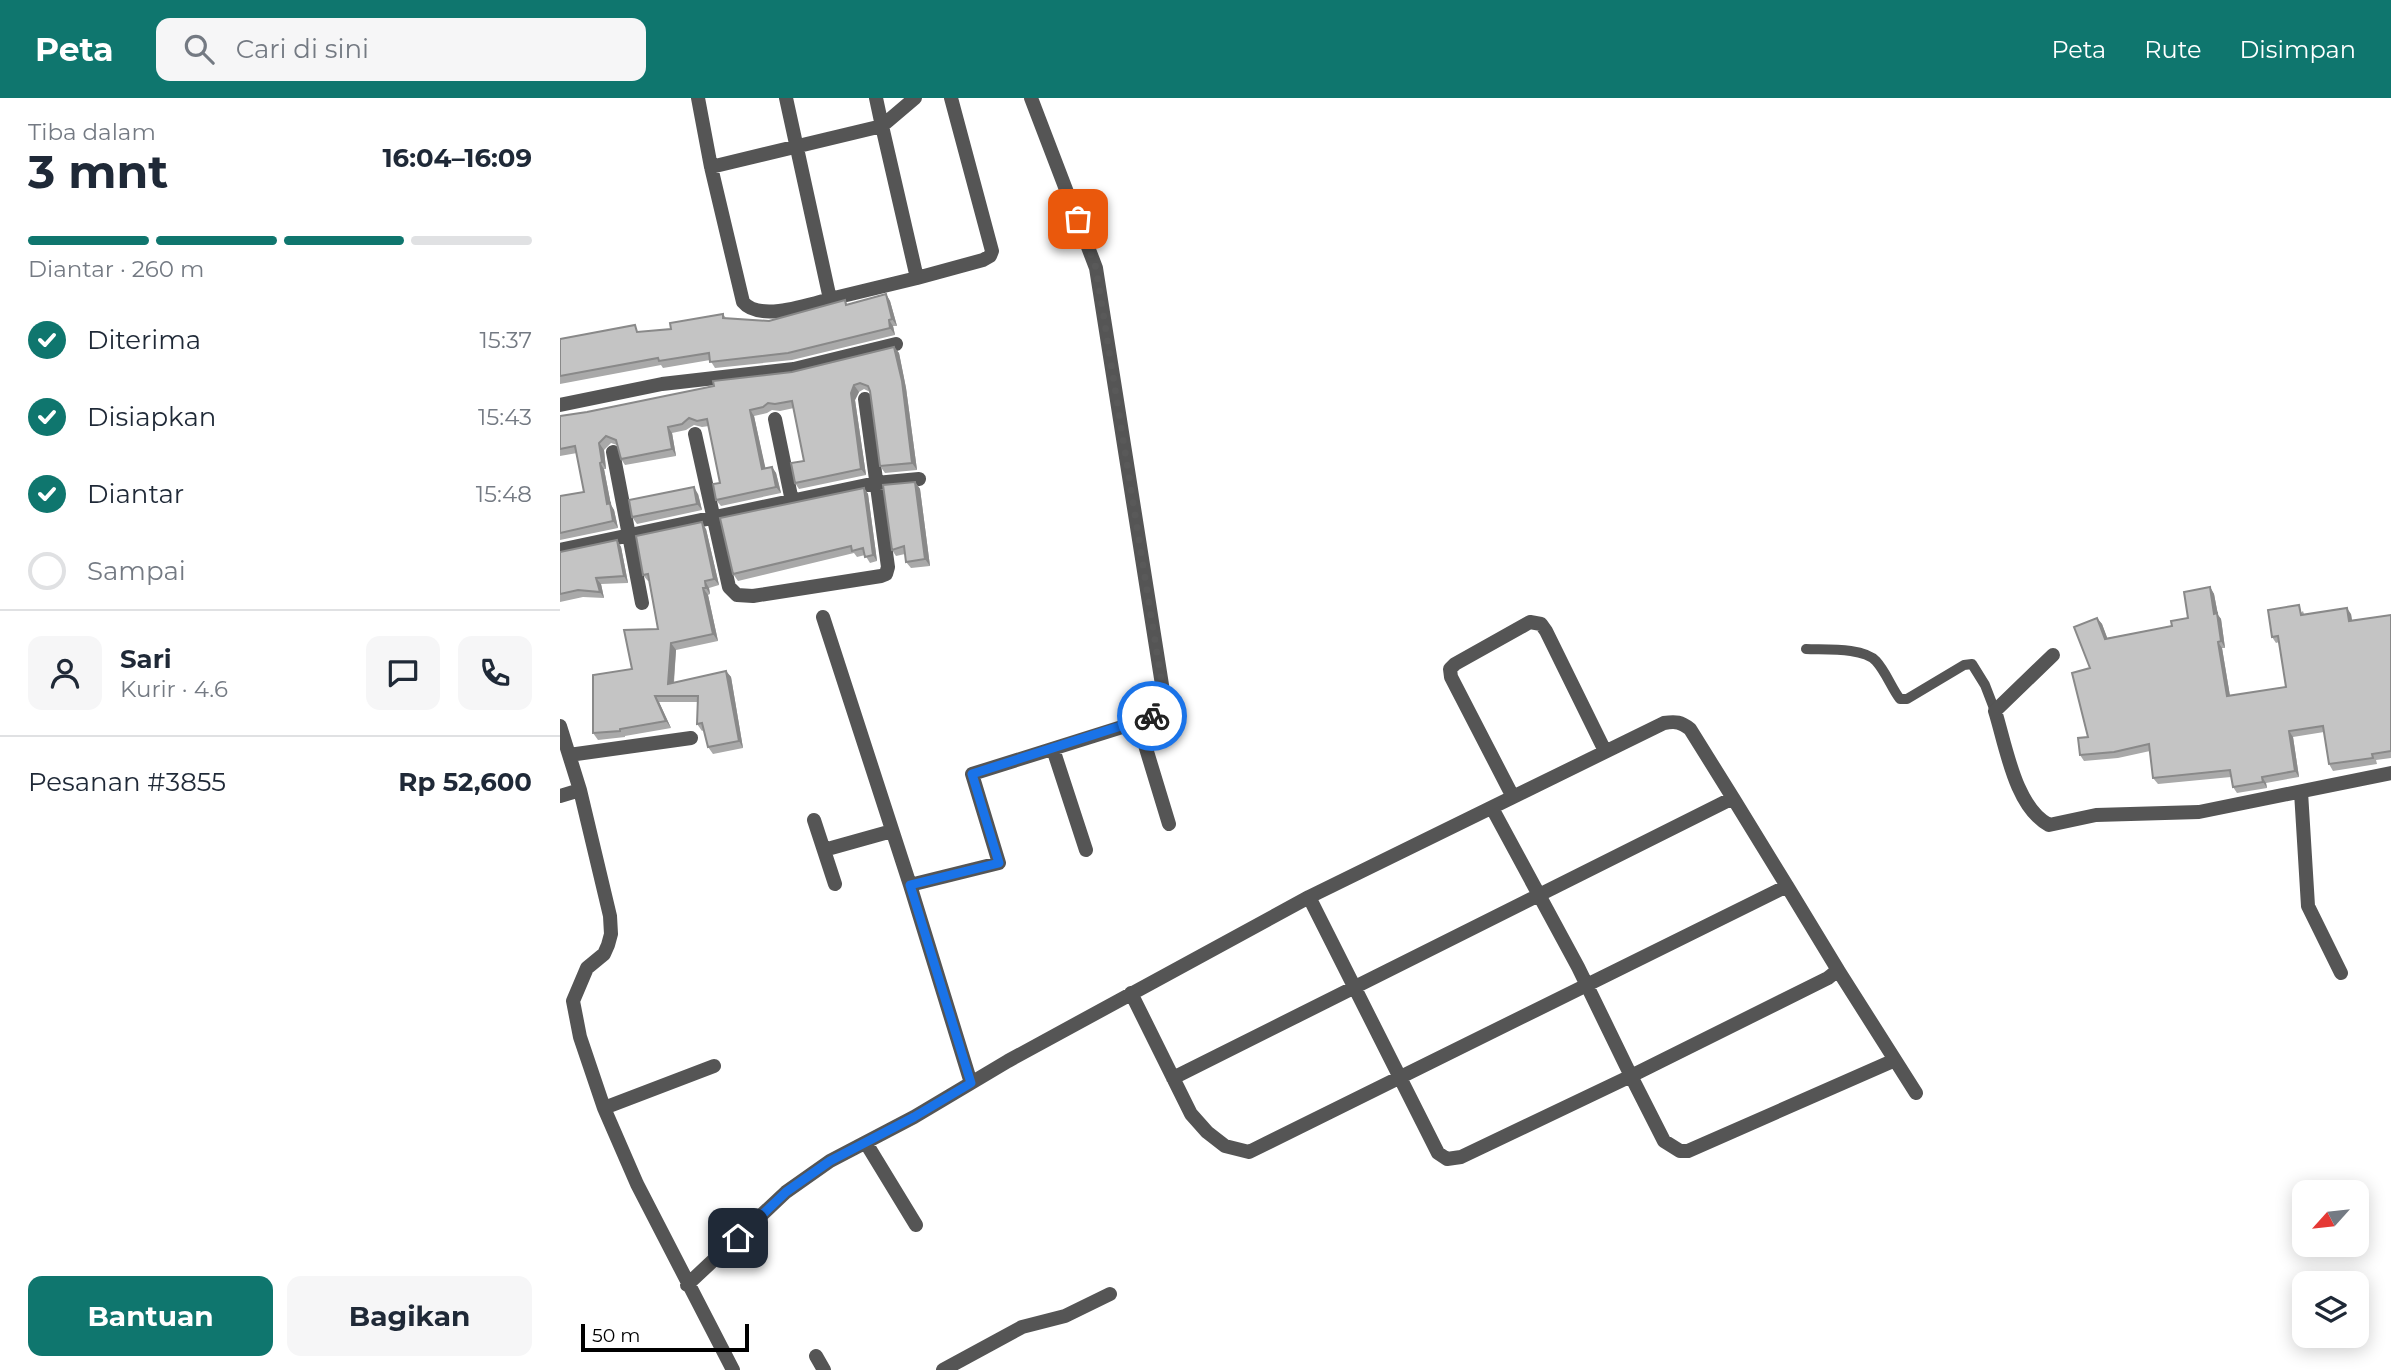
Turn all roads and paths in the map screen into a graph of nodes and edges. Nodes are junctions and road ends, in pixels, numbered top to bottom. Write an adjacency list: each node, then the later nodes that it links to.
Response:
1 (698, 98): 9 (street)
2 (786, 98): 8 (street)
3 (876, 98): 7 (street)
4 (915, 98): 7 (street)
5 (951, 98): 10 (street)
6 (1031, 98): 29 (street)
7 (883, 126): 8 (street); 10 (street)
8 (796, 146): 9 (street); 11 (street)
9 (711, 167): 11 (street)
10 (917, 278): 11 (street)
11 (830, 299)
12 (896, 344): 14 (street)
13 (865, 399): 19 (street)
14 (560, 405)
15 (775, 419): 20 (street)
16 (695, 434): 21 (street)
17 (613, 452): 22 (street)
18 (919, 479): 19 (street)
19 (876, 483): 20 (street); 21 (street)
20 (792, 501): 21 (street)
21 (714, 518): 22 (street)
22 (629, 536): 23 (street); 24 (street)
23 (560, 550)
24 (642, 603)
25 (823, 617): 44 (street)
26 (1806, 649): 28 (lane)
27 (2053, 655): 28 (street)
28 (1995, 711): 37 (street)
29 (1138, 722): 32 (street); 43 (street)
30 (560, 726): 34 (street)
31 (691, 738): 34 (street)
32 (1053, 749): 46 (street); 48 (street)
33 (1605, 751): 39 (street); 39 (street); 40 (street)
34 (569, 755): 36 (street)
35 (2391, 772): 37 (street)
36 (580, 790): 38 (street); 64 (street)
37 (2301, 792): 53 (street)
38 (560, 796)
39 (1513, 797): 41 (street)
40 (1733, 798): 49 (street); 50 (street)
41 (1492, 808): 50 (street); 51 (street)
42 (814, 820): 45 (street)
43 (1169, 824)
44 (892, 831): 45 (street); 48 (street)
45 (824, 850): 47 (street)
46 (1086, 850)
47 (835, 884)
48 (910, 885): 62 (street)
49 (1787, 886): 52 (street); 54 (street)
50 (1540, 894): 54 (street); 55 (street)
51 (1309, 897): 55 (street); 56 (street)
52 (1838, 971): 57 (street); 59 (street)
53 (2341, 973)
54 (1587, 984): 59 (street); 60 (street)
55 (1354, 987): 60 (street); 61 (street)
56 (1131, 993): 61 (street); 62 (street)
57 (1895, 1060): 59 (street); 63 (street)
58 (714, 1066): 64 (street)
59 (1631, 1076): 60 (street)
60 (1400, 1077): 61 (street)
61 (1173, 1078)
62 (971, 1083): 65 (street)
63 (1916, 1093)
64 (604, 1108): 67 (street)
65 (866, 1143): 66 (street); 67 (street)
66 (916, 1225)
67 (688, 1284): 70 (street)
68 (1110, 1294): 72 (street)
69 (816, 1356): 71 (street)
70 (733, 1370)
71 (824, 1370)
72 (943, 1370)

